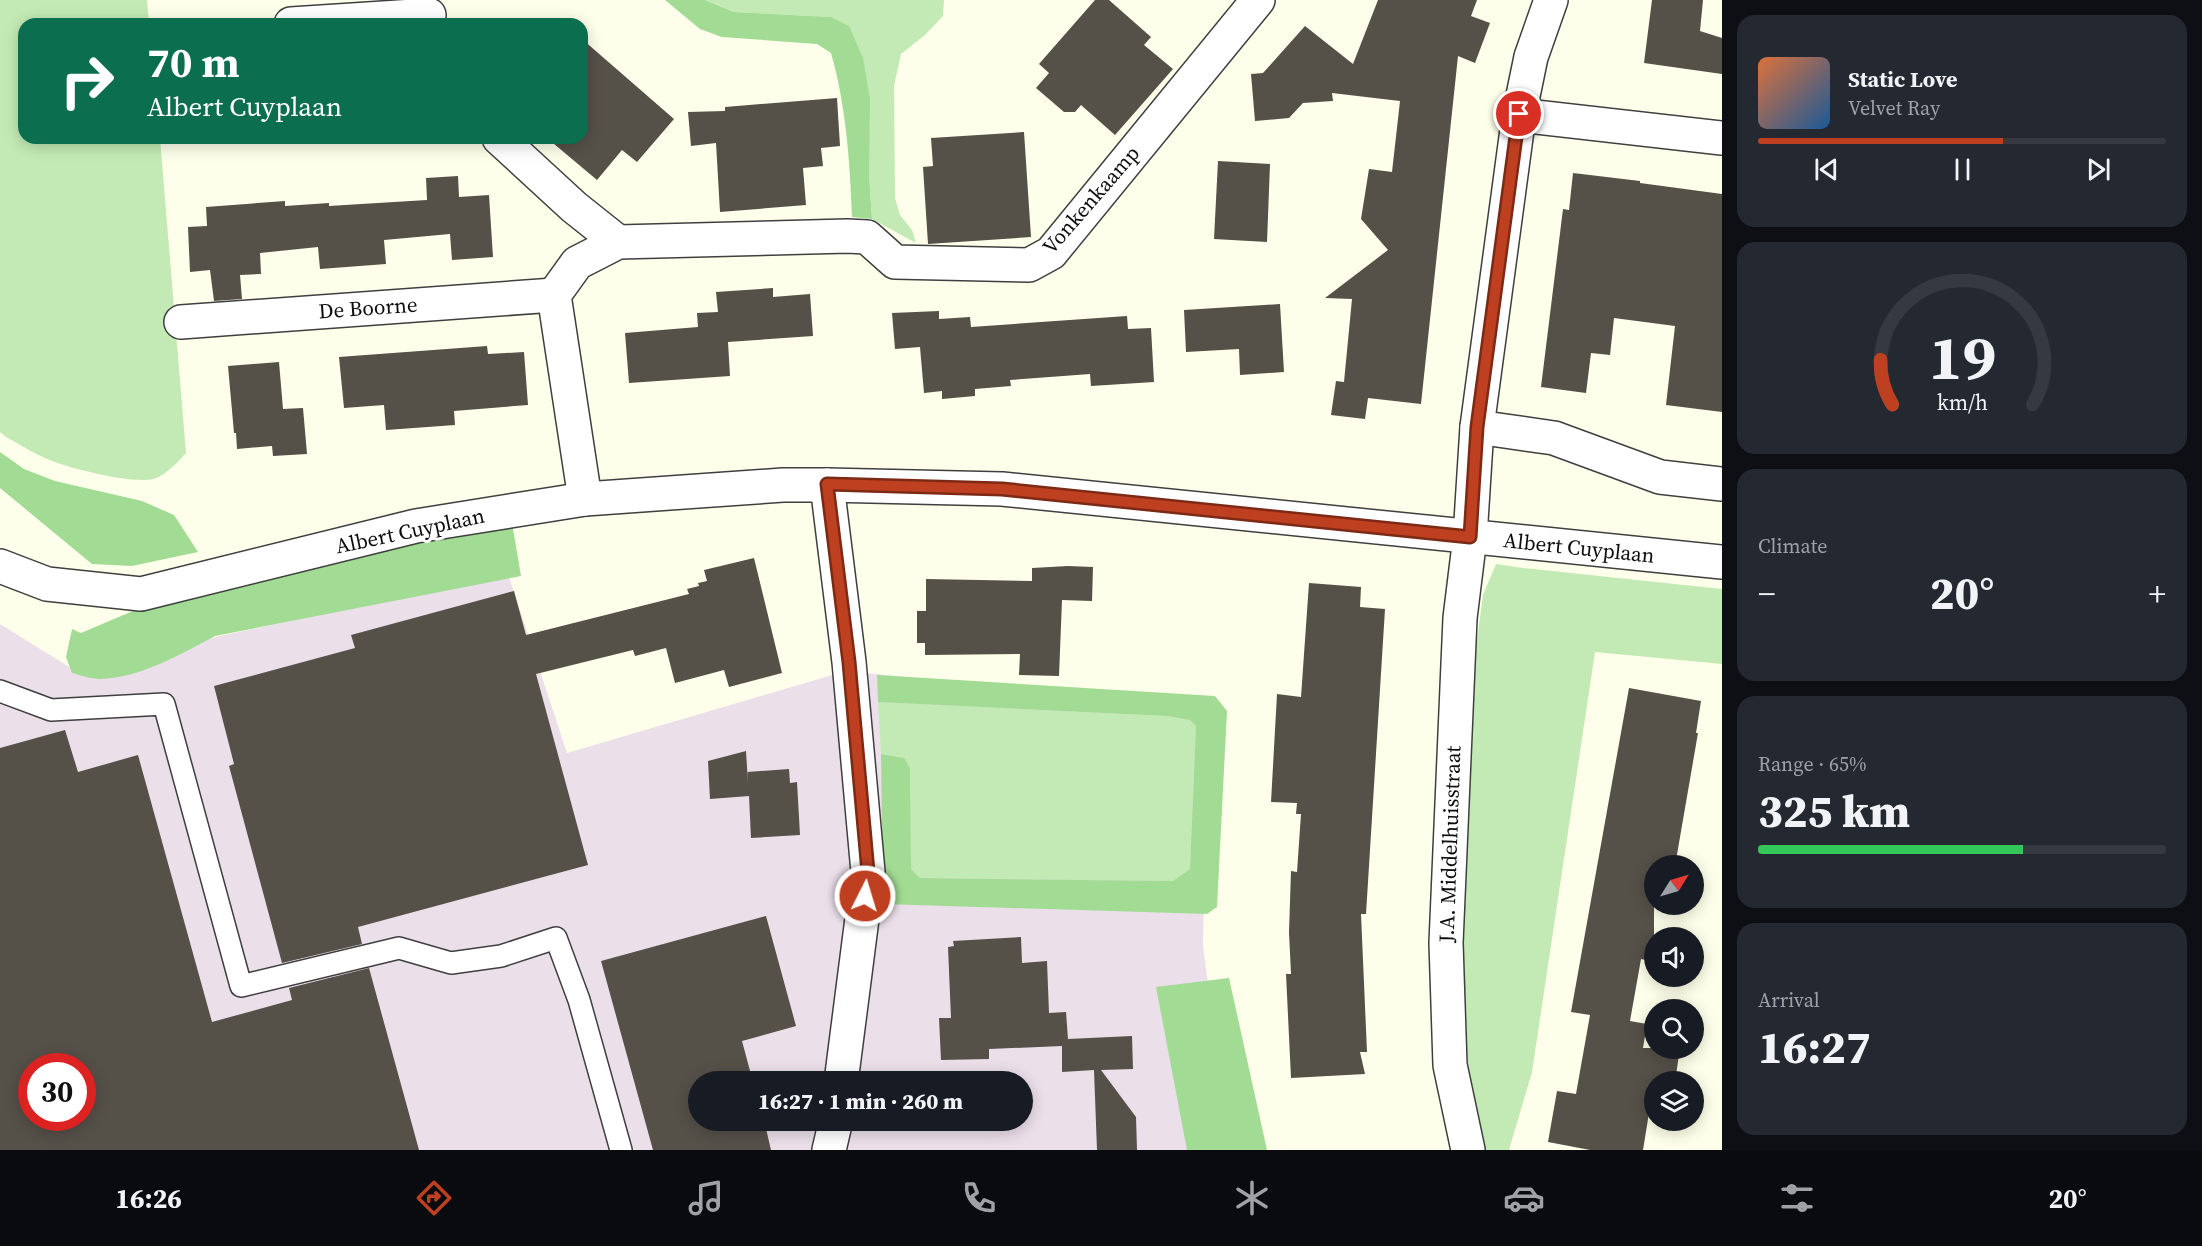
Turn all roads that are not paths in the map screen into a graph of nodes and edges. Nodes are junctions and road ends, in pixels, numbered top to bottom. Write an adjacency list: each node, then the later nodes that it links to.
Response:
1 (1258, 0): 8 (street, Vonkenkaamp)
2 (1551, 0): 5 (street, J.A. Middelhuisstraat)
3 (429, 13): 4 (street)
4 (366, 18)
5 (1519, 114): 6 (street); 11 (street, J.A. Middelhuisstraat)
6 (1722, 138)
7 (506, 144): 8 (street)
8 (618, 242): 9 (street)
9 (554, 295): 10 (street, De Boorne); 14 (street)
10 (181, 322)
11 (1477, 427): 13 (street); 15 (street, J.A. Middelhuisstraat)
12 (827, 484): 14 (street, Albert Cuyplaan); 15 (street, Albert Cuyplaan); 19 (street)
13 (1722, 484)
14 (585, 500): 17 (street, Albert Cuyplaan)
15 (1470, 537): 16 (street, Albert Cuyplaan); 23 (street, J.A. Middelhuisstraat)
16 (1722, 562)
17 (0, 566)
18 (0, 691): 21 (lane)
19 (842, 1071)
20 (833, 1131): 22 (street)
21 (621, 1150)
22 (829, 1150)
23 (1468, 1150)

